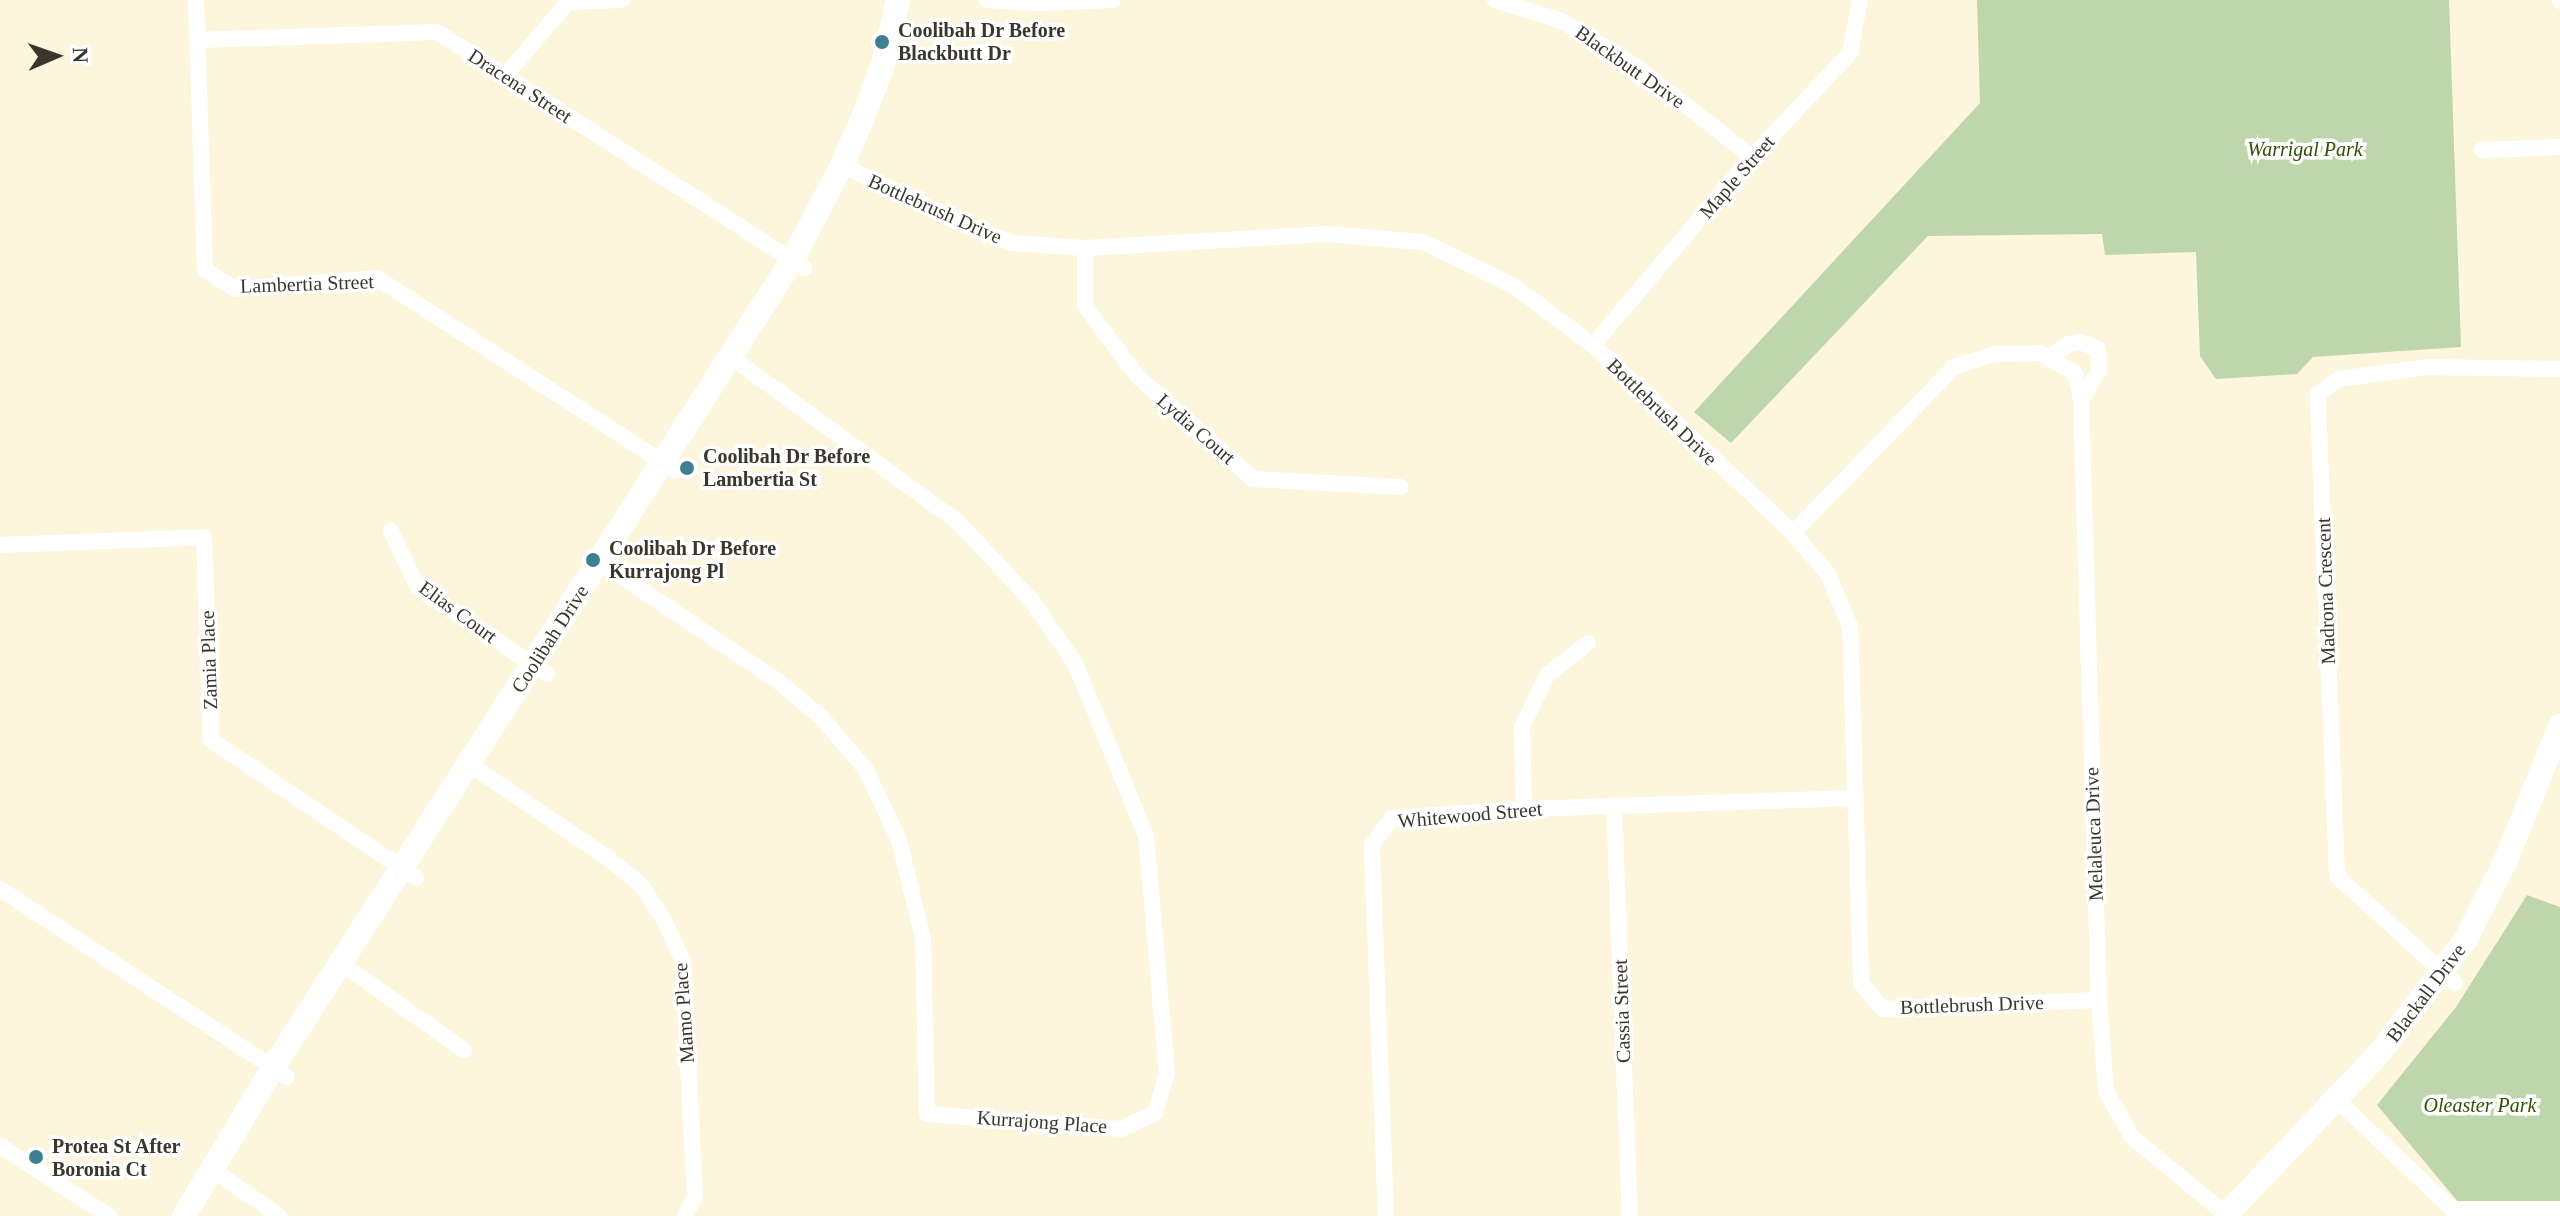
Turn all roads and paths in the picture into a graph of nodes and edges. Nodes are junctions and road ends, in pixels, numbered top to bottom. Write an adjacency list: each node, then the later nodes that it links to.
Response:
1 (196, 0): 9 (street, Lambertia Street)
2 (622, 0): 10 (street)
3 (898, 0): 14 (main road, Coolibah Drive)
4 (913, 0): 14 (main road, Coolibah Drive)
5 (987, 0): 6 (street)
6 (1113, 0)
7 (1495, 0): 13 (street, Blackbutt Drive)
8 (1860, 0): 13 (street, Maple Street)
9 (198, 40): 10 (street, Dracena Street); 22 (street, Lambertia Street)
10 (504, 77): 16 (street, Dracena Street)
11 (2560, 147): 12 (street)
12 (2482, 150)
13 (1752, 157): 17 (street, Maple Street)
14 (850, 169): 15 (street, Bottlebrush Drive); 16 (main road, Coolibah Drive)
15 (1085, 248): 17 (street, Bottlebrush Drive); 23 (street, Lydia Court)
16 (799, 263): 19 (main road, Coolibah Drive)
17 (1593, 345): 25 (street, Bottlebrush Drive)
18 (2050, 357): 21 (street, Melaleuca Drive); 21 (street, Melaleuca Drive); 25 (street, Melaleuca Drive)
19 (737, 362): 22 (main road, Coolibah Drive); 27 (street, Kurrajong Place)
20 (2560, 369): 39 (street, Madrona Crescent)
21 (2081, 400): 40 (street, Melaleuca Drive)
22 (670, 467): 27 (main road, Coolibah Drive)
23 (1401, 487)
24 (391, 531): 29 (street, Elias Court)
25 (1793, 533): 33 (street, Bottlebrush Drive)
26 (0, 545): 36 (street, Zamia Place)
27 (606, 567): 29 (main road, Coolibah Drive)
28 (1588, 643): 35 (street)
29 (540, 669): 32 (main road, Coolibah Drive)
30 (2560, 726): 39 (main road, Blackall Drive)
31 (2560, 765): 39 (main road, Blackall Drive)
32 (476, 769): 36 (main road, Coolibah Drive); 51 (street, Mamo Place)
33 (1854, 798): 34 (street, Whitewood Street); 40 (street, Bottlebrush Drive)
34 (1614, 805): 35 (street, Whitewood Street); 53 (street, Cassia Street)
35 (1524, 809): 52 (street, Whitewood Street)
36 (409, 872): 38 (main road, Coolibah Drive)
37 (0, 889): 42 (street)
38 (348, 967): 41 (street); 42 (main road, Coolibah Drive)
39 (2449, 977): 43 (main road, Blackall Drive)
40 (2099, 1000): 54 (street, Melaleuca Drive)
41 (464, 1050)
42 (280, 1073): 45 (main road, Coolibah Drive)
43 (2343, 1105): 46 (street); 54 (main road, Blackall Drive)
44 (0, 1146): 47 (street)
45 (219, 1173): 48 (main road, Coolibah Drive); 49 (main road, Coolibah Drive); 50 (street)
46 (2560, 1209)
47 (109, 1216)
48 (184, 1216)
49 (201, 1216)
50 (279, 1216)
51 (685, 1216)
52 (1386, 1216)
53 (1630, 1216)
54 (2232, 1216)

